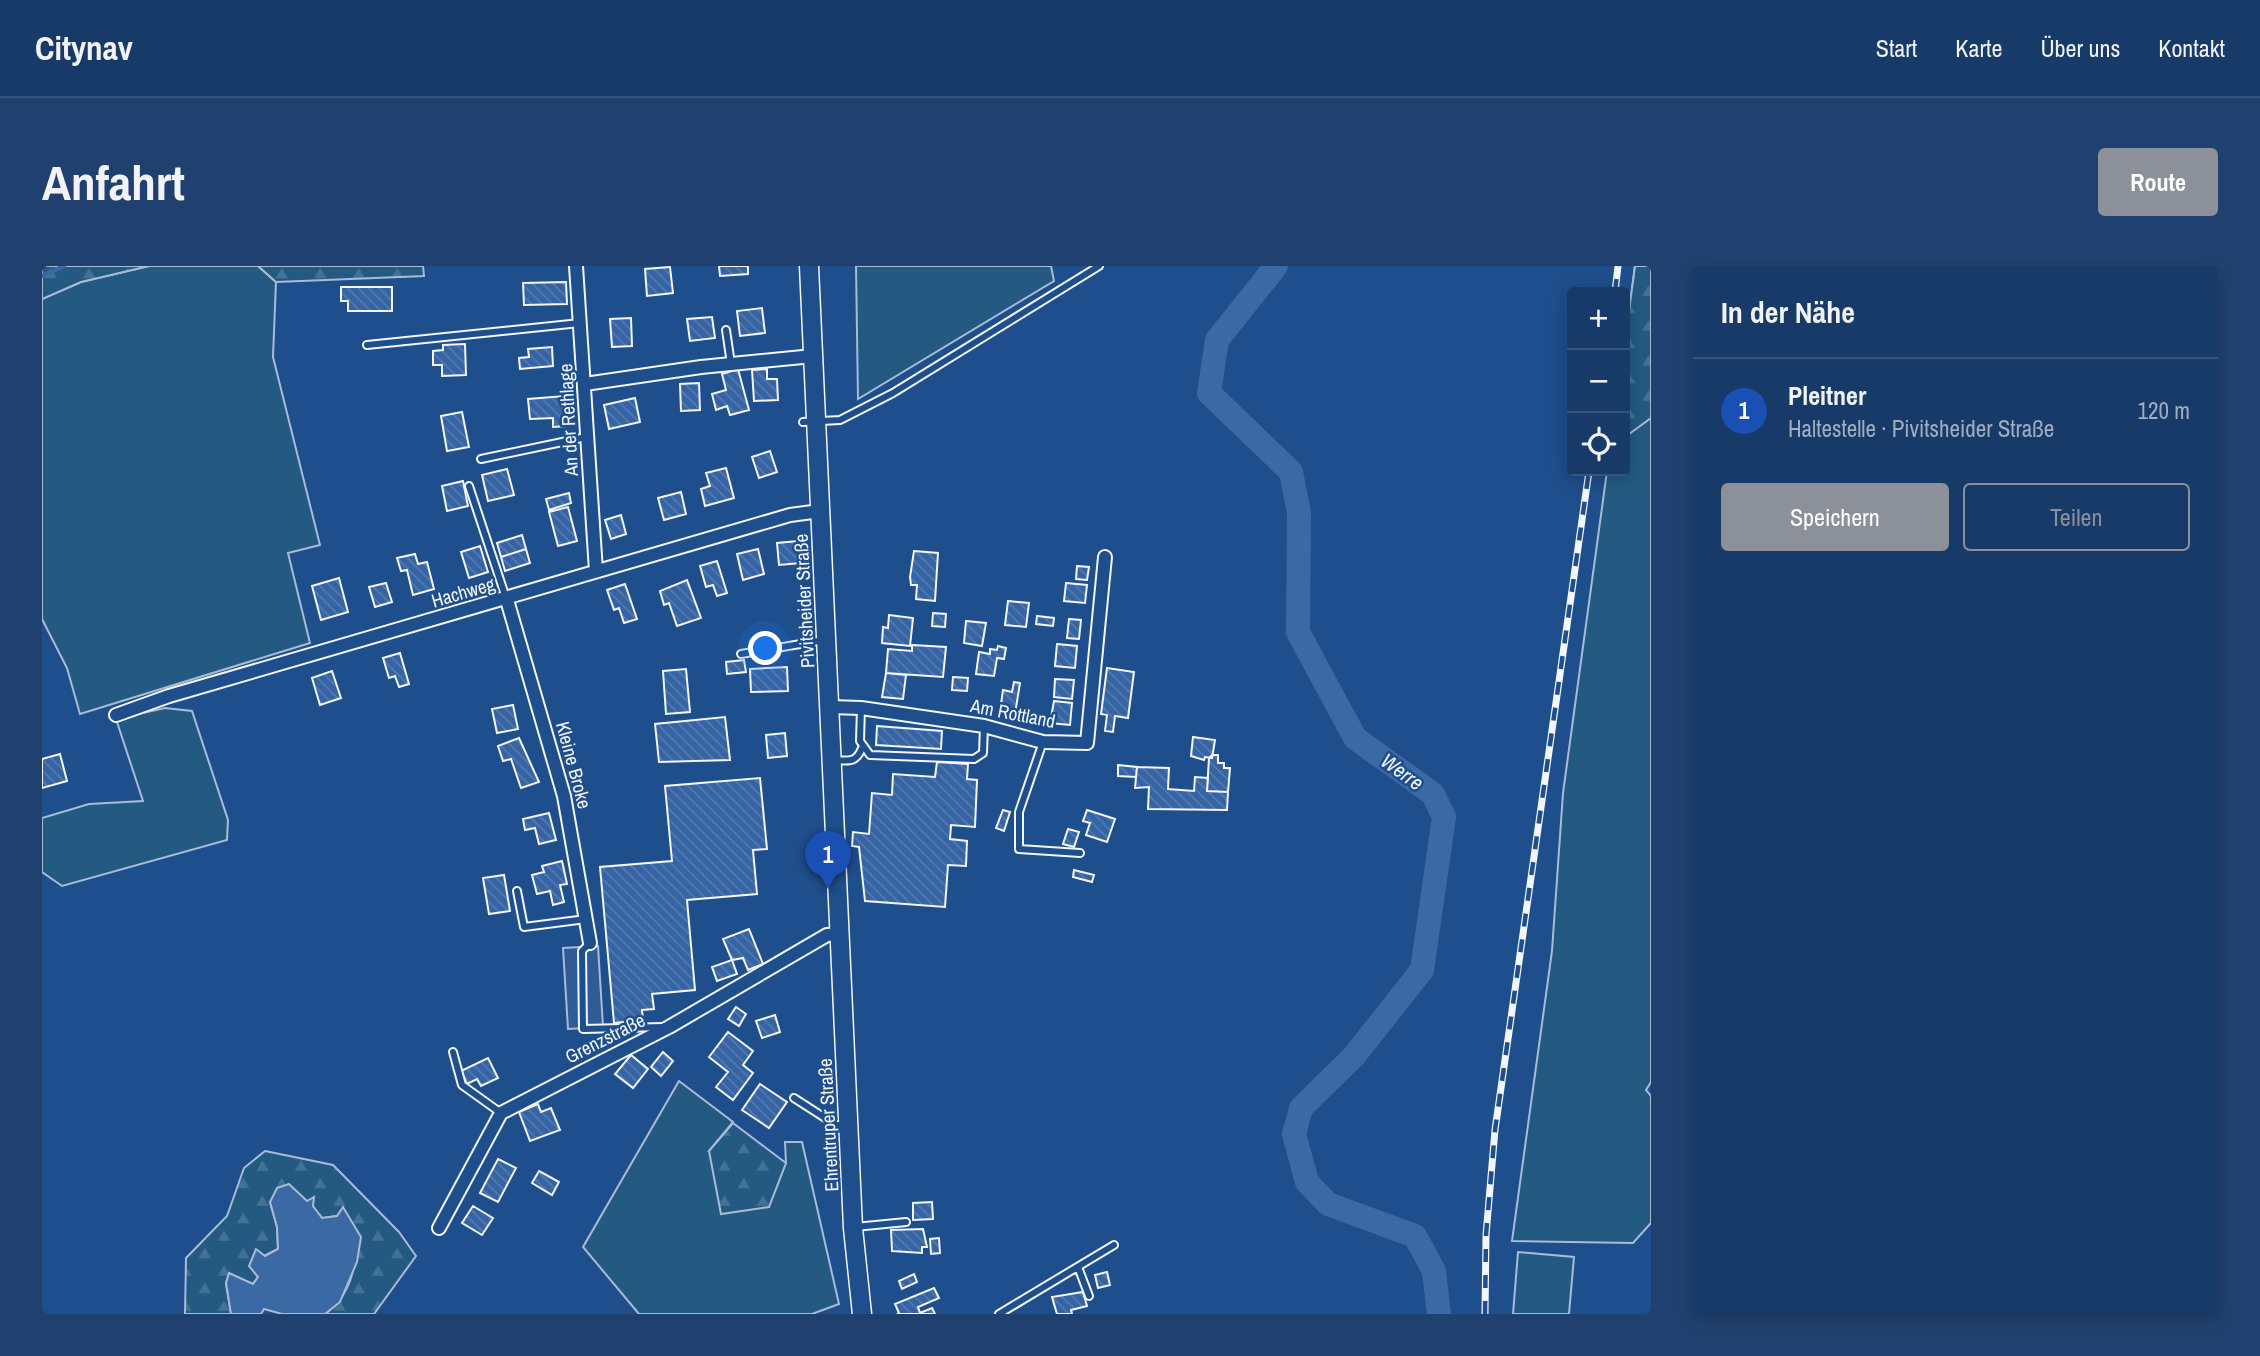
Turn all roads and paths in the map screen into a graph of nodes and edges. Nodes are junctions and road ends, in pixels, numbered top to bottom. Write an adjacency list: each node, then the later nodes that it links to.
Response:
1 (576, 266): 4 (street, An der Rethlage)
2 (809, 266): 7 (main road, Pivitsheider Straße)
3 (1099, 266): 10 (lane)
4 (582, 323): 6 (lane); 9 (street, An der Rethlage)
5 (726, 330): 8 (lane)
6 (367, 345)
7 (813, 356): 8 (street); 10 (main road, Pivitsheider Straße)
8 (731, 364): 9 (street)
9 (585, 384): 11 (street, An der Rethlage)
10 (810, 421): 14 (main road, Pivitsheider Straße)
11 (588, 437): 12 (lane); 16 (street, An der Rethlage)
12 (481, 458)
13 (469, 486): 17 (lane)
14 (820, 511): 16 (street, Hachweg); 18 (main road, Pivitsheider Straße)
15 (1105, 557): 24 (street, Am Rottland)
16 (596, 571): 17 (street, Hachweg)
17 (507, 600): 22 (street, Hachweg); 29 (street, Kleine Broke)
18 (826, 640): 19 (lane); 20 (main road, Pivitsheider Straße)
19 (741, 654)
20 (823, 707): 21 (street, Am Rottland); 26 (main road, Pivitsheider Straße)
21 (861, 708): 23 (street, Am Rottland); 25 (lane)
22 (116, 715)
23 (984, 726): 24 (street, Am Rottland); 25 (lane)
24 (1043, 742): 27 (lane)
25 (862, 748): 26 (lane)
26 (832, 760): 30 (main road, Pivitsheider Straße)
27 (1080, 853)
28 (517, 891): 29 (lane)
29 (588, 919): 31 (street, Kleine Broke)
30 (840, 934): 32 (street, Grenzstraße); 36 (main road, Ehrentruper Straße)
31 (590, 943): 32 (lane)
32 (669, 1027): 35 (street, Grenzstraße)
33 (453, 1052): 35 (lane)
34 (794, 1098): 36 (lane)
35 (501, 1113): 38 (street)
36 (849, 1125): 39 (main road, Ehrentruper Straße)
37 (906, 1222): 39 (lane)
38 (439, 1228)
39 (853, 1228): 43 (main road, Ehrentruper Straße)
40 (1114, 1245): 41 (lane)
41 (1078, 1267): 42 (lane); 44 (lane)
42 (1089, 1296)
43 (862, 1314)
44 (999, 1314)

